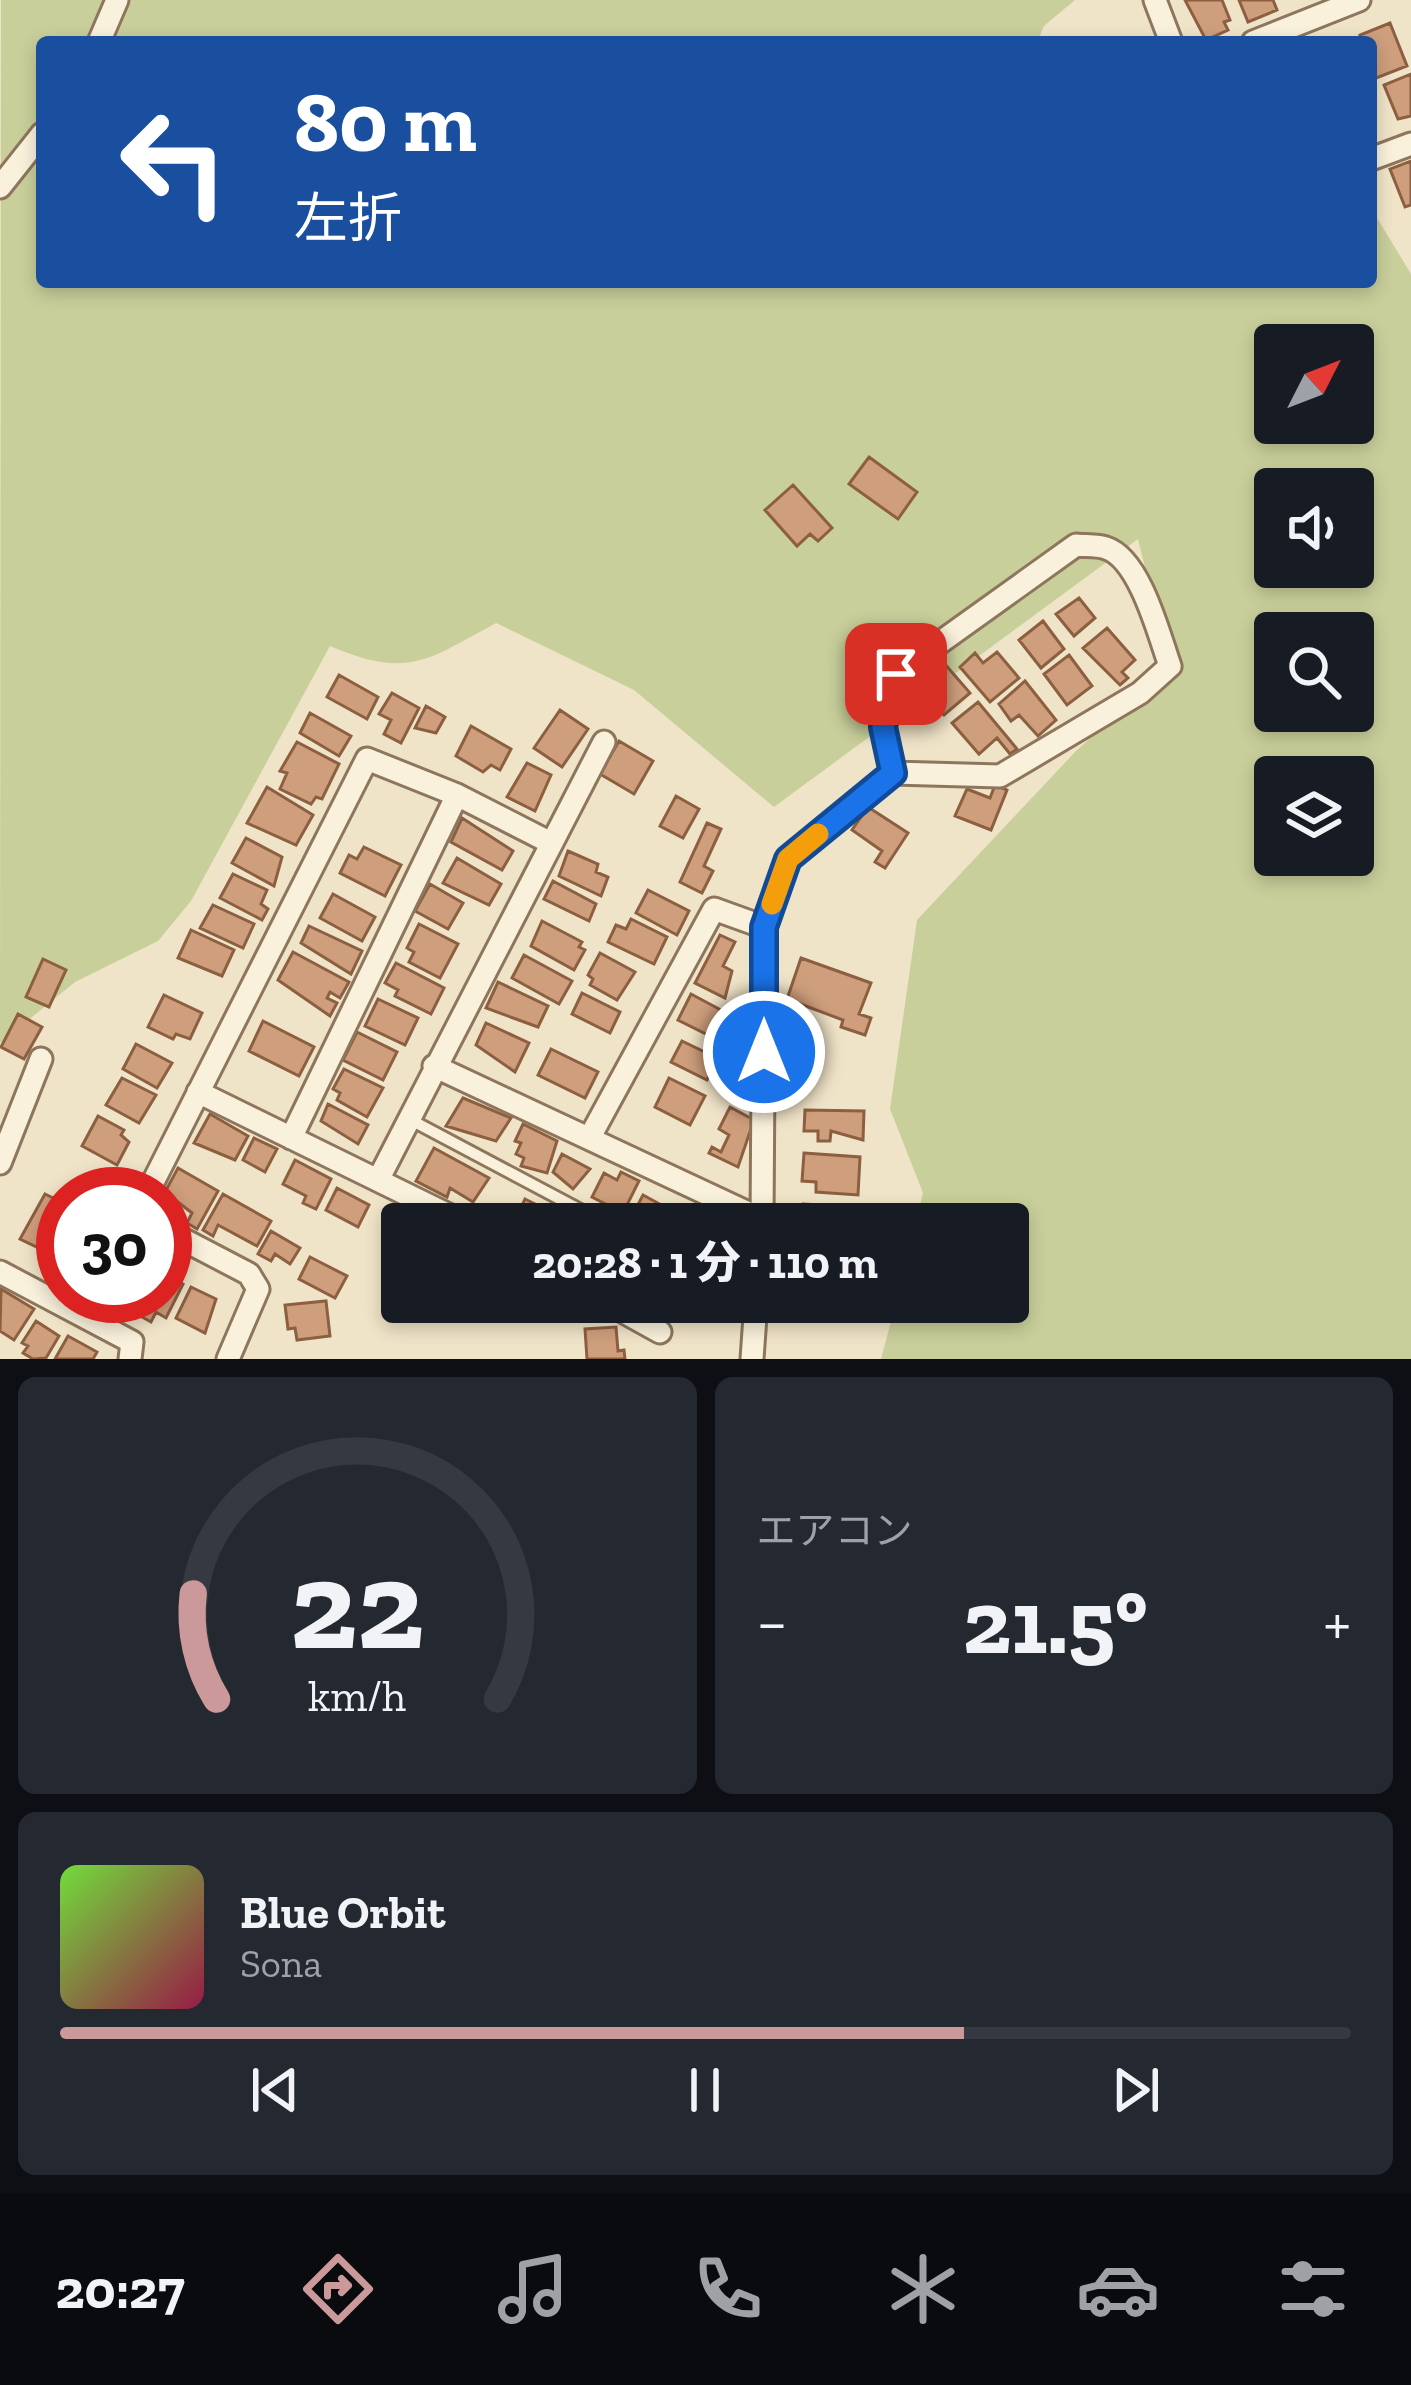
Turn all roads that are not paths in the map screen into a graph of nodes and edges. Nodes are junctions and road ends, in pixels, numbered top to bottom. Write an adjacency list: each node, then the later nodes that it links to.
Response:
1 (117, 0): 4 (street)
2 (1155, 0): 5 (street)
3 (1359, 0): 6 (street)
4 (102, 36)
5 (1169, 36)
6 (1268, 36)
7 (36, 142): 10 (street)
8 (1411, 144): 9 (street)
9 (1377, 157)
10 (0, 188)
11 (604, 742): 14 (street)
12 (893, 773): 12 (street); 15 (street)
13 (457, 795): 14 (street); 18 (street); 21 (street)
14 (549, 842): 17 (street)
15 (764, 927): 20 (street); 28 (street)
16 (41, 1058): 22 (street)
17 (434, 1066): 19 (street); 20 (street)
18 (198, 1092): 21 (street); 23 (street)
19 (409, 1119): 24 (street); 26 (lane)
20 (591, 1136): 27 (street)
21 (291, 1138): 24 (street)
22 (0, 1163)
23 (160, 1167)
24 (378, 1180): 25 (street)
25 (424, 1203)
26 (567, 1203)
27 (724, 1203)
28 (762, 1203)
29 (192, 1244): 35 (street)
30 (0, 1272): 34 (street)
31 (644, 1323): 33 (street)
32 (755, 1323): 36 (street)
33 (660, 1332)
34 (130, 1359)
35 (229, 1359)
36 (752, 1359)

